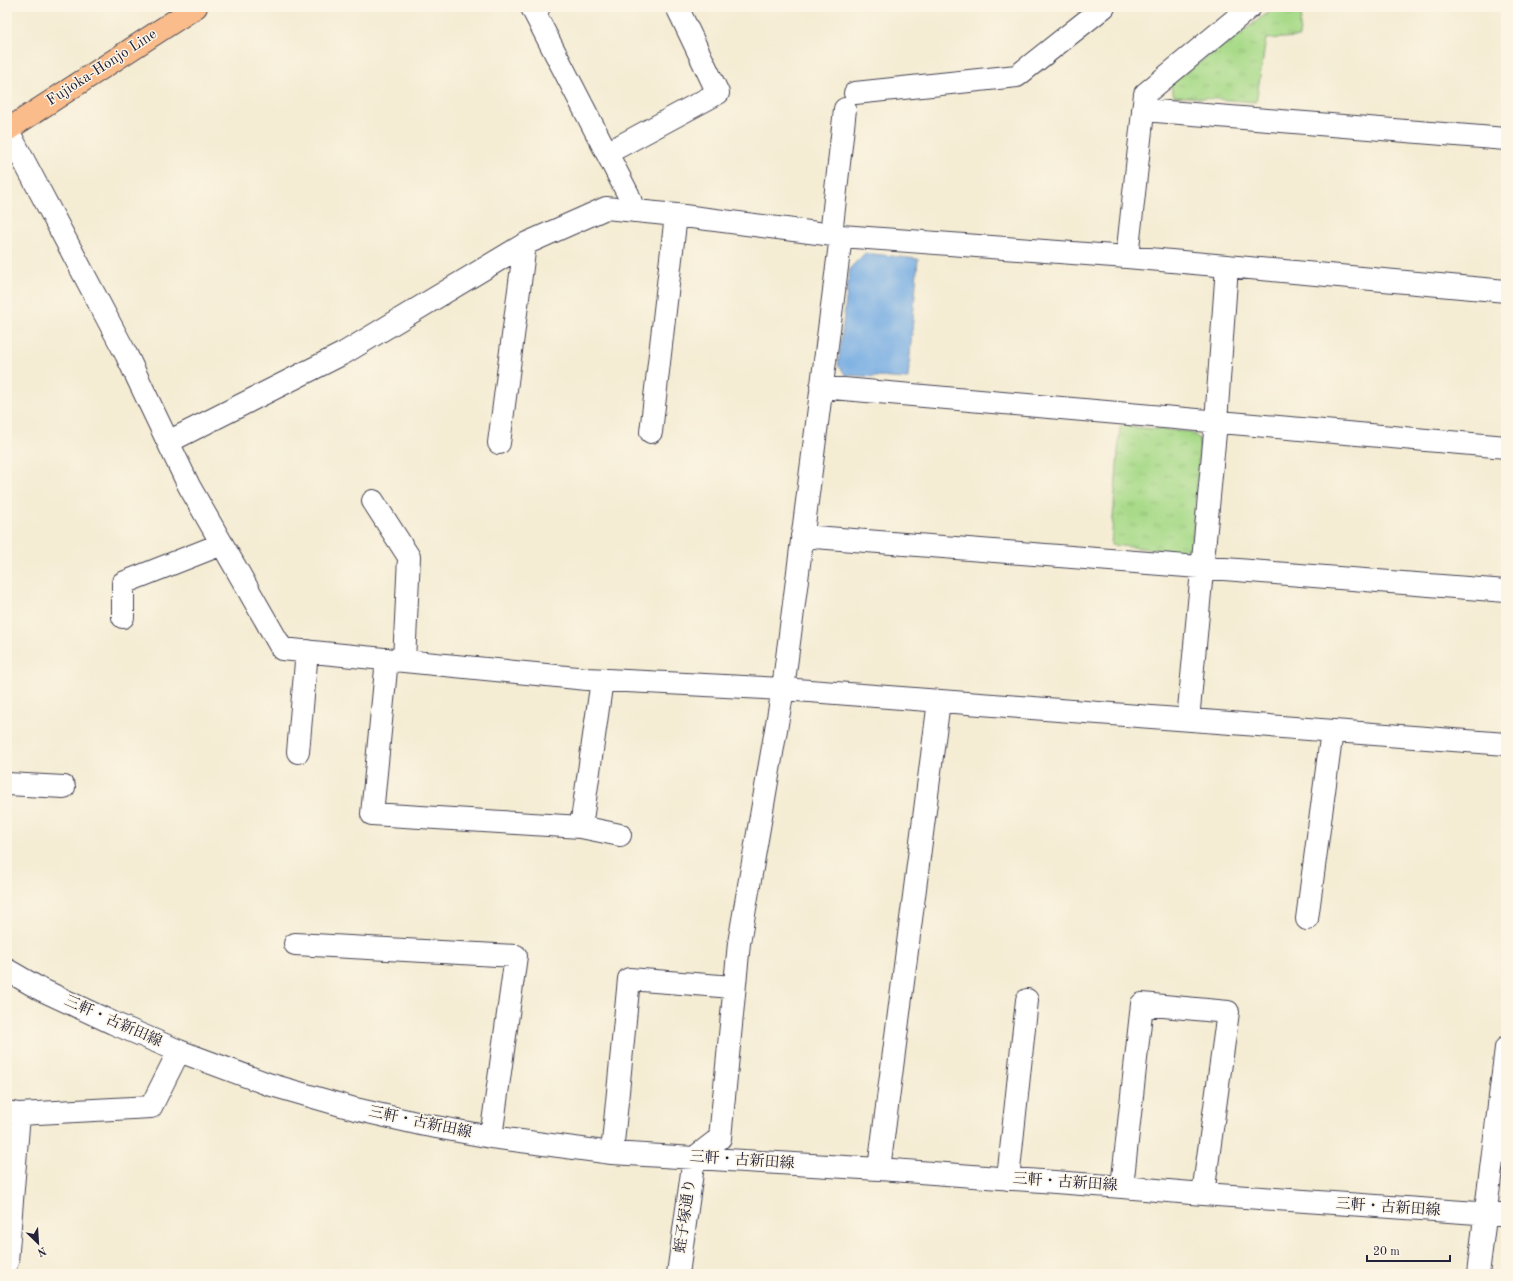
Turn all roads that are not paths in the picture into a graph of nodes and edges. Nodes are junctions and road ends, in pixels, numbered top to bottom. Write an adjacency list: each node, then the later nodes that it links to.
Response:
1 (196, 7): 7 (main road, Fujioka-Honjo Line)
2 (539, 7): 9 (street)
3 (677, 7): 9 (street)
4 (1104, 7): 12 (street)
5 (1250, 7): 6 (street)
6 (1143, 110): 8 (street); 14 (street)
7 (7, 129): 20 (street)
8 (1506, 139)
9 (607, 153): 10 (street)
10 (634, 210): 11 (street); 13 (street)
11 (676, 214): 12 (street); 19 (street)
12 (836, 235): 14 (street); 17 (street)
13 (525, 244): 20 (street); 21 (street)
14 (1127, 256): 15 (street)
15 (1227, 266): 16 (street); 18 (street)
16 (1506, 291)
17 (821, 387): 18 (street); 24 (street)
18 (1216, 422): 22 (street); 26 (street)
19 (651, 432)
20 (168, 442): 25 (street)
21 (499, 444)
22 (1506, 447)
23 (373, 501): 30 (street)
24 (802, 536): 26 (street); 32 (street)
25 (222, 544): 28 (street); 29 (street)
26 (1203, 568): 27 (street); 34 (street)
27 (1506, 591)
28 (123, 617)
29 (307, 651): 30 (street); 37 (street)
30 (396, 660): 31 (street); 40 (street)
31 (602, 680): 32 (street); 40 (street)
32 (783, 689): 33 (street); 45 (street)
33 (939, 701): 34 (street); 53 (street)
34 (1188, 720): 35 (street)
35 (1332, 731): 36 (street); 42 (street)
36 (1506, 744)
37 (298, 752)
38 (7, 784): 39 (street)
39 (64, 787)
40 (581, 827): 41 (street)
41 (620, 835)
42 (1307, 919)
43 (295, 944): 50 (street)
44 (7, 970): 48 (street, 三軒・古新田線)
45 (733, 987): 51 (street); 52 (street)
46 (1027, 1000): 54 (street)
47 (1506, 1048): 57 (street)
48 (179, 1050): 49 (street); 50 (street, 三軒・古新田線)
49 (13, 1113): 58 (street)
50 (491, 1137): 51 (street, 三軒・古新田線)
51 (612, 1153): 52 (street, 三軒・古新田線)
52 (694, 1158): 53 (street, 三軒・古新田線); 59 (street, 蛭子塚通り)
53 (879, 1169): 54 (street, 三軒・古新田線)
54 (1008, 1179): 55 (street, 三軒・古新田線)
55 (1122, 1187): 56 (street, 三軒・古新田線); 56 (street)
56 (1203, 1194): 57 (street, 三軒・古新田線)
57 (1496, 1215): 60 (street)
58 (7, 1262)
59 (678, 1274)
60 (1478, 1274)

